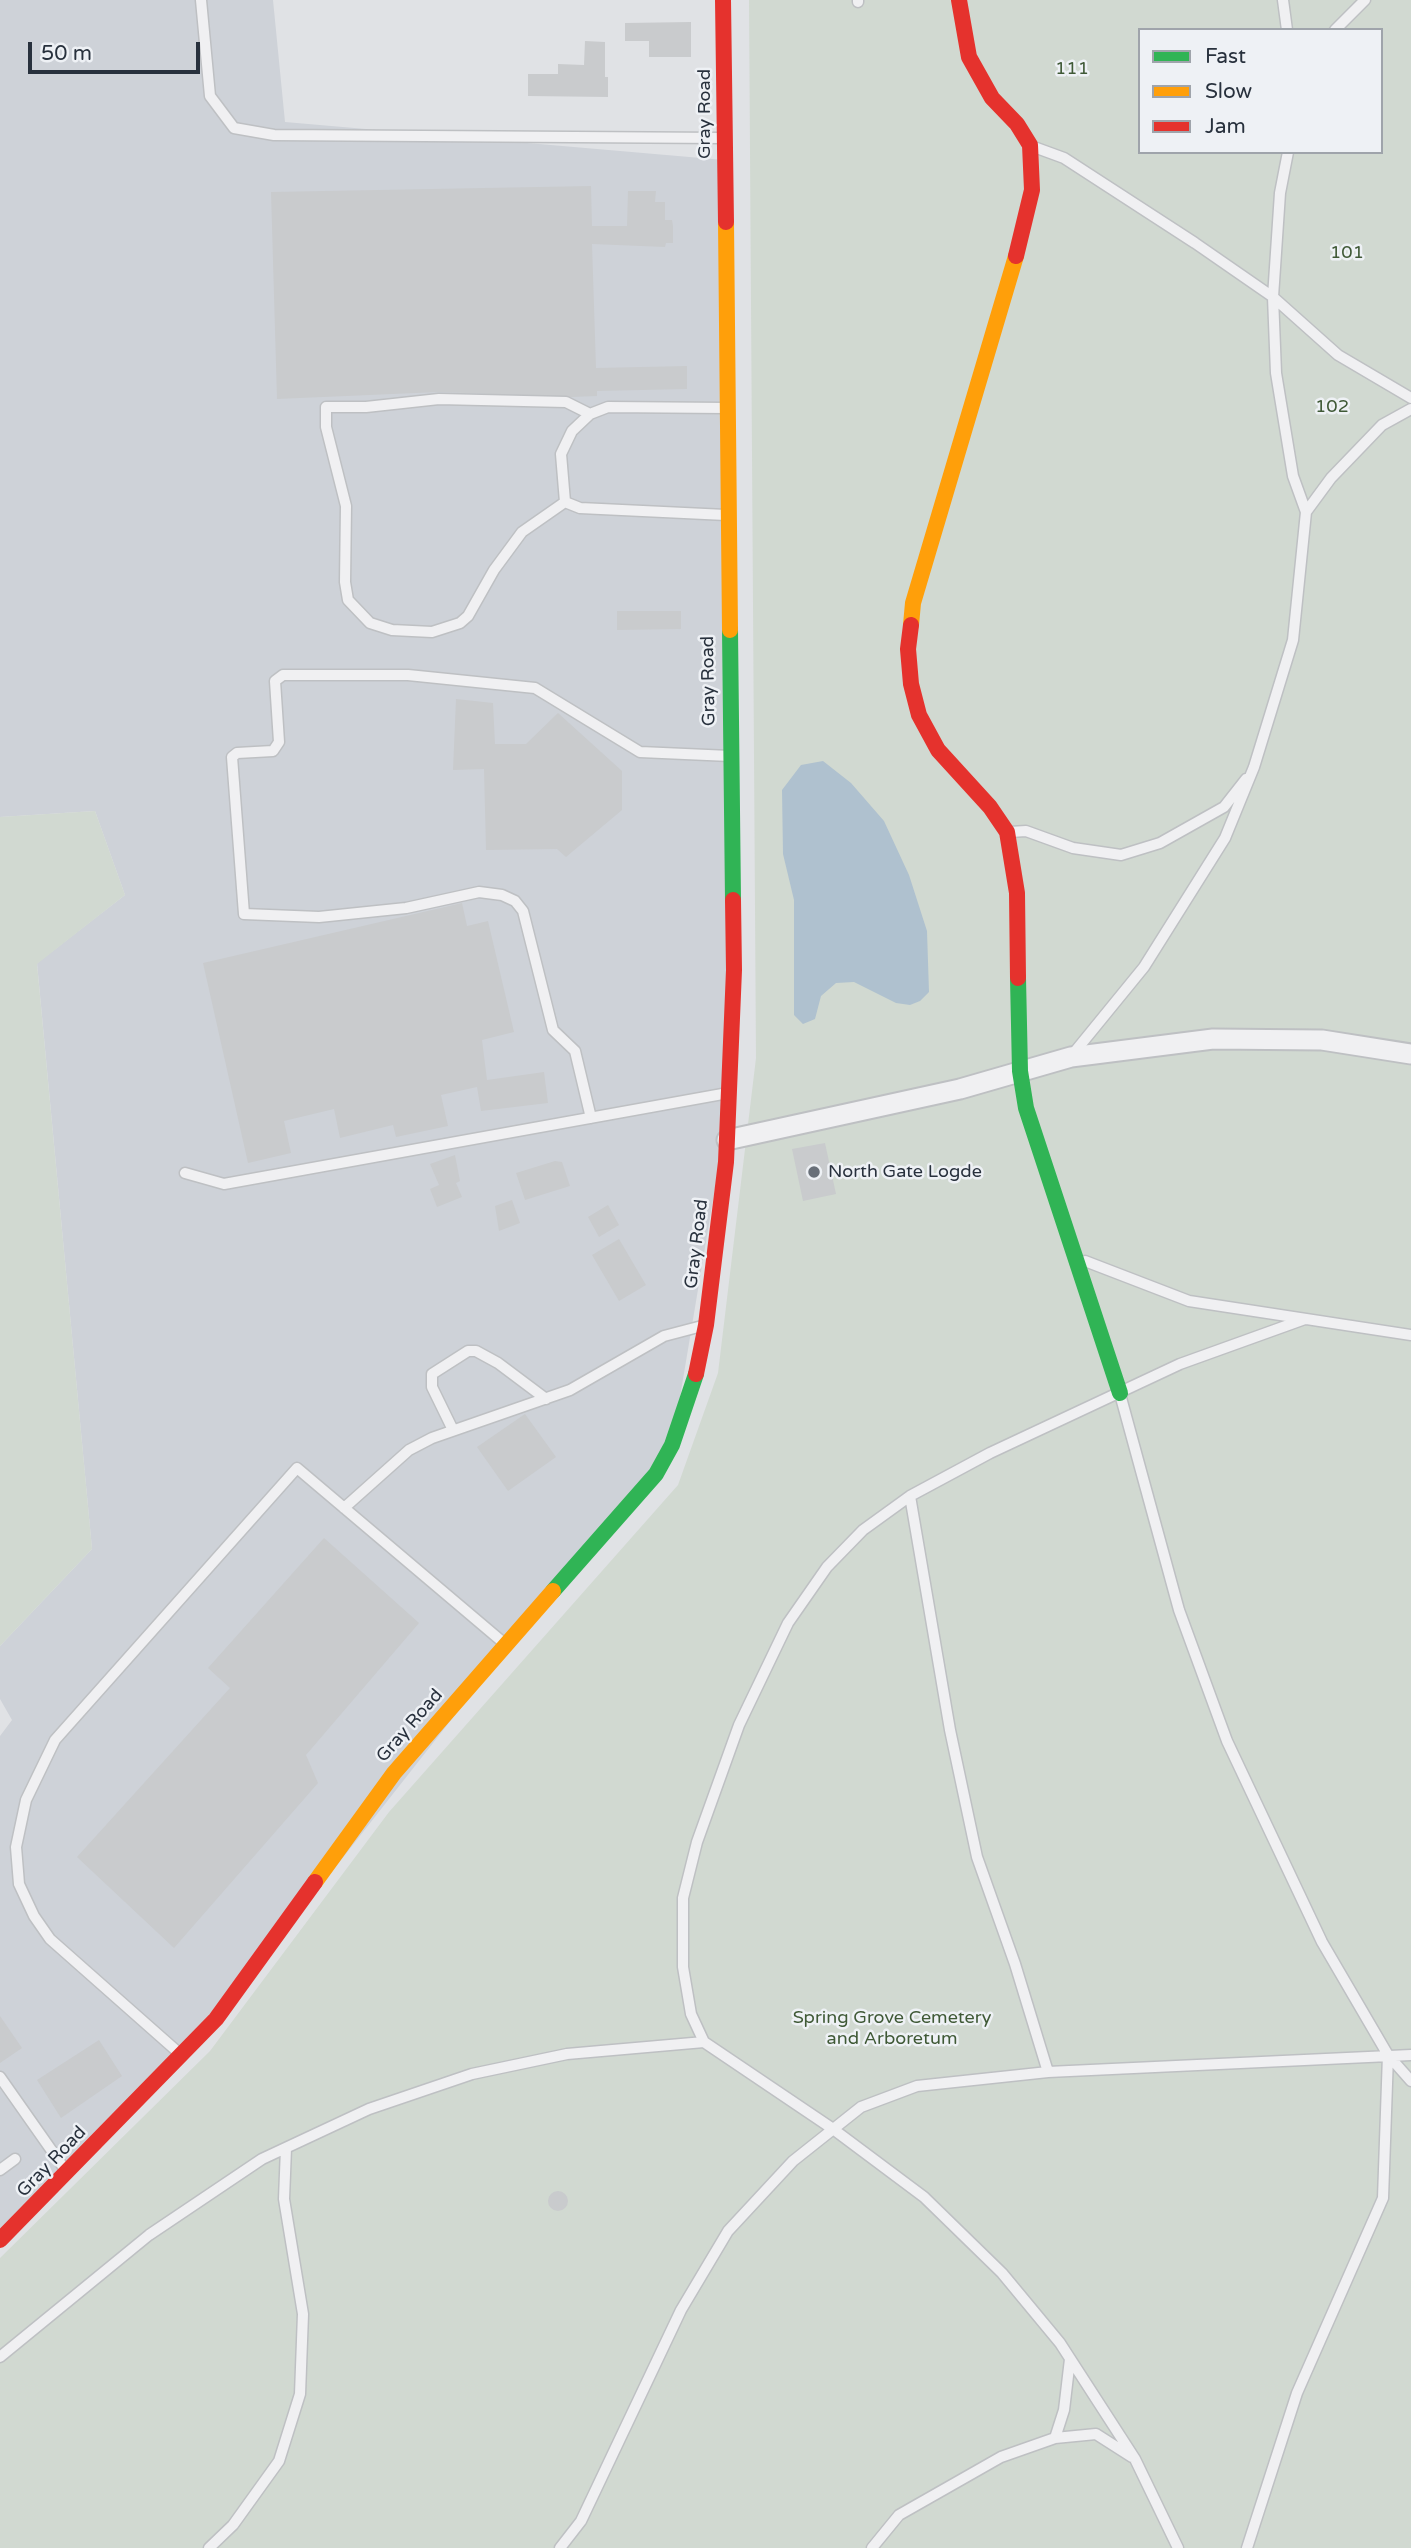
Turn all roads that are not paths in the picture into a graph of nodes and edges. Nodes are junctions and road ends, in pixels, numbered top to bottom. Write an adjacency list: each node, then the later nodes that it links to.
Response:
1 (201, 0): 8 (lane)
2 (723, 0): 8 (street, Gray Road)
3 (959, 0): 9 (street)
4 (1283, 0): 6 (lane)
5 (1365, 0): 7 (lane)
6 (1287, 28)
7 (1337, 28)
8 (724, 138): 13 (street, Gray Road)
9 (1030, 145): 11 (lane); 21 (street)
10 (1288, 154): 11 (lane)
11 (1273, 297): 12 (lane); 17 (lane)
12 (1411, 398)
13 (726, 408): 15 (lane); 18 (street, Gray Road)
14 (1411, 409): 17 (lane)
15 (590, 414): 16 (lane); 16 (lane)
16 (565, 502): 18 (lane)
17 (1306, 512): 20 (lane)
18 (727, 514): 19 (street, Gray Road)
19 (730, 756): 25 (street, Gray Road); 26 (lane)
20 (1254, 767): 21 (lane); 23 (lane)
21 (1007, 832): 24 (street)
22 (1411, 1054): 23 (street)
23 (1070, 1057): 24 (street)
24 (1020, 1072): 27 (street); 29 (street)
25 (730, 1092): 26 (lane); 27 (street, Gray Road)
26 (591, 1118): 28 (lane)
27 (727, 1140): 31 (street, Gray Road)
28 (185, 1173)
29 (1078, 1258): 30 (lane); 33 (street)
30 (1305, 1319): 32 (lane); 33 (lane)
31 (706, 1325): 34 (lane); 38 (street, Gray Road)
32 (1411, 1335)
33 (1120, 1393): 36 (lane); 41 (lane)
34 (546, 1399): 35 (lane); 35 (lane)
35 (453, 1430): 37 (lane)
36 (910, 1496): 39 (lane); 43 (lane)
37 (344, 1508): 38 (lane); 42 (lane)
38 (506, 1644): 42 (street, Gray Road)
39 (704, 2042): 46 (lane); 47 (lane)
40 (1411, 2054): 41 (lane)
41 (1388, 2055): 43 (lane); 45 (lane); 60 (lane)
42 (182, 2056): 50 (street, Gray Road)
43 (1048, 2072): 46 (lane)
44 (0, 2077): 50 (lane)
45 (1411, 2081)
46 (833, 2129): 53 (lane); 57 (lane)
47 (286, 2148): 52 (lane); 56 (lane)
48 (15, 2159): 49 (lane)
49 (0, 2170)
50 (68, 2174): 51 (street, Gray Road)
51 (0, 2240)
52 (0, 2357)
53 (1070, 2358): 54 (lane); 55 (lane)
54 (1055, 2438): 55 (lane); 58 (lane)
55 (1135, 2459): 59 (lane)
56 (209, 2548)
57 (559, 2548)
58 (872, 2548)
59 (1178, 2548)
60 (1247, 2548)

